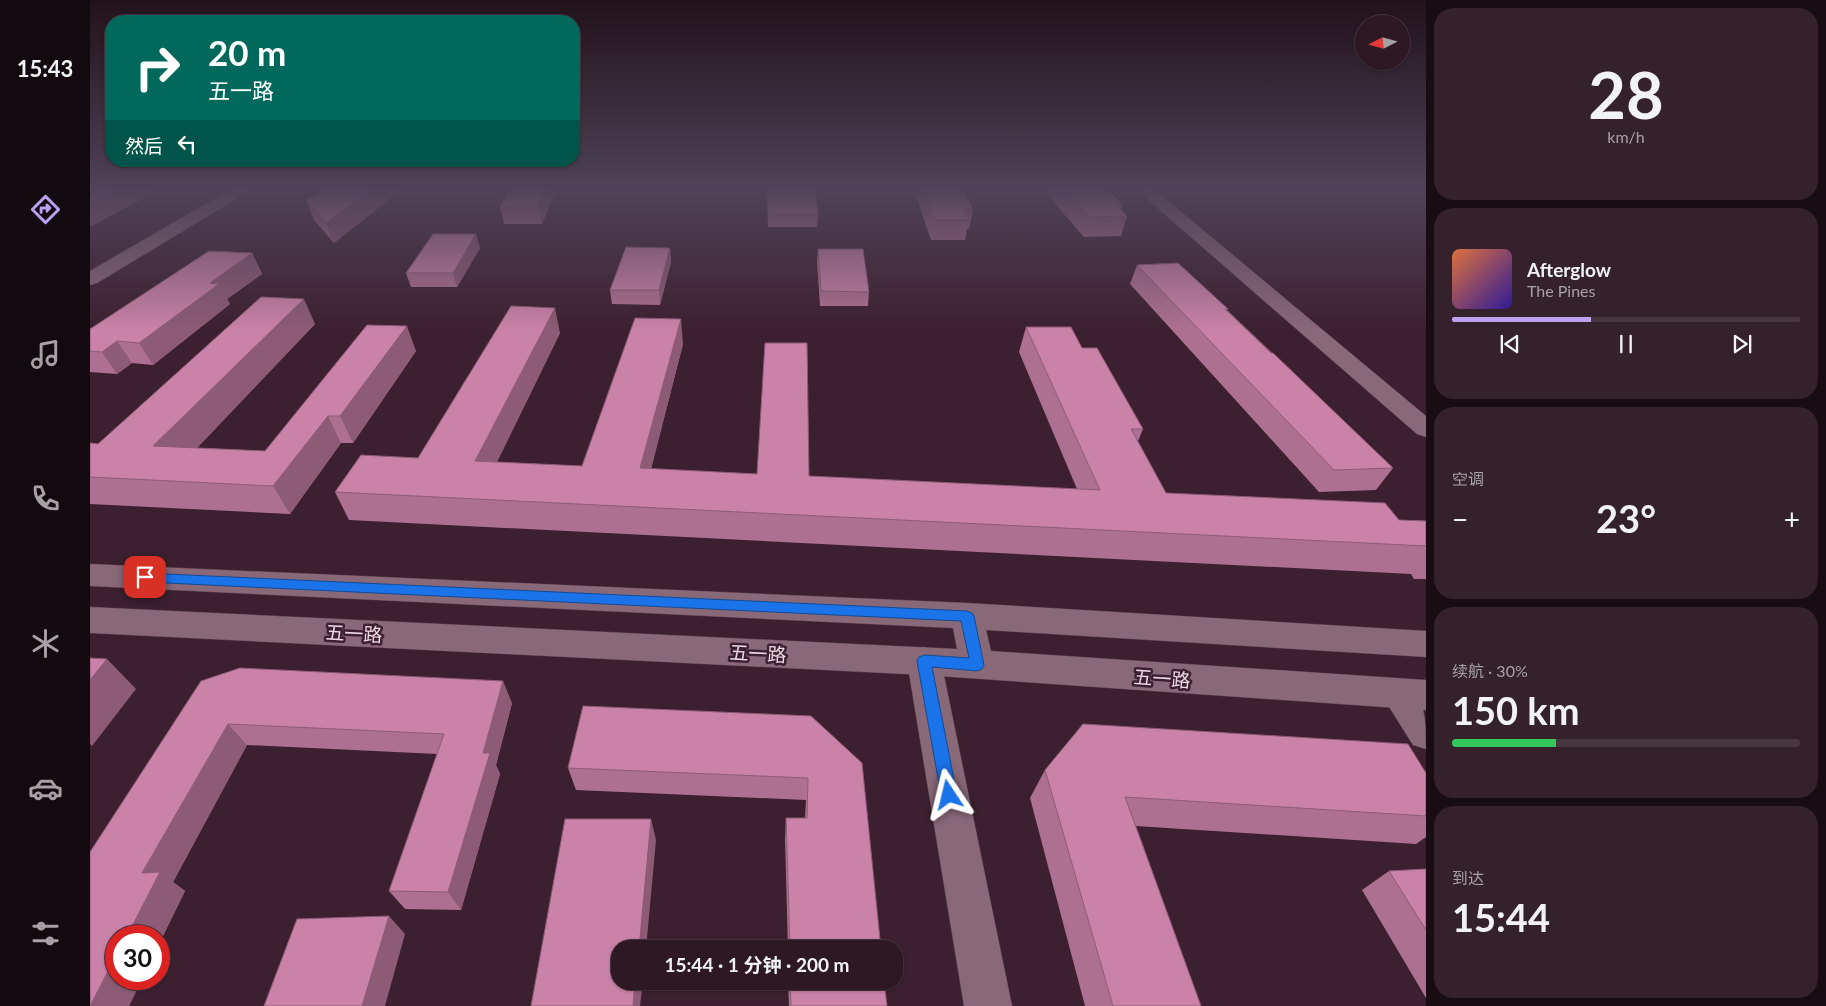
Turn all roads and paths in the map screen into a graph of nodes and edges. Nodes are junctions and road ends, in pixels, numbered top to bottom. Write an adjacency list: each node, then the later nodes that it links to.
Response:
1 (136, 237): 4 (street)
2 (161, 237): 5 (street)
3 (1200, 237): 6 (street)
4 (90, 263)
5 (90, 279)
6 (1426, 429)
7 (90, 575): 8 (street)
8 (967, 616): 10 (street); 12 (street)
9 (90, 620): 11 (street, 五一路)
10 (1426, 644)
11 (924, 661): 12 (street, 五一路); 15 (street)
12 (977, 665): 13 (street, 五一路)
13 (1412, 695): 14 (street)
14 (1426, 733)
15 (988, 1006)

